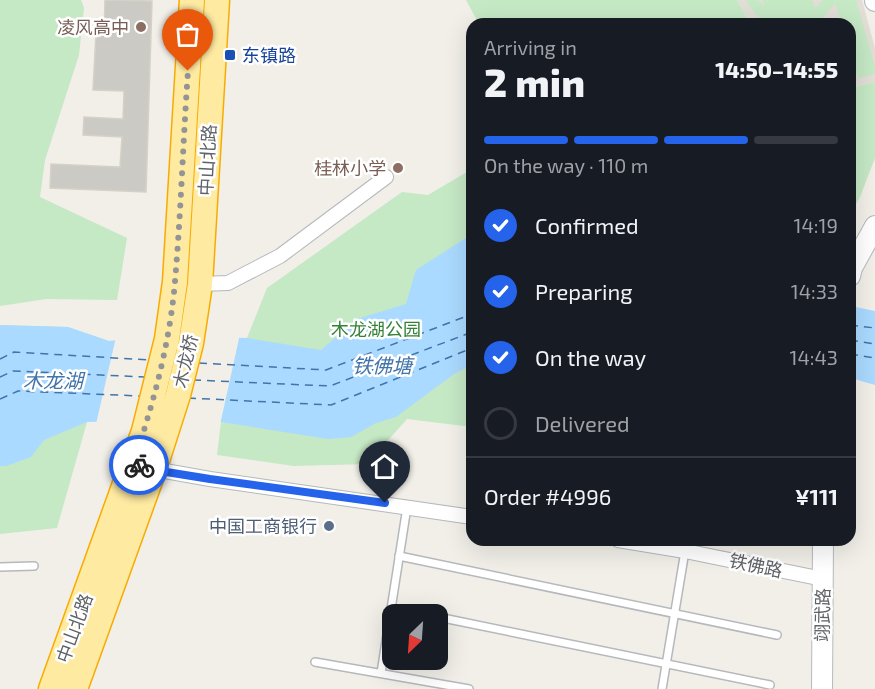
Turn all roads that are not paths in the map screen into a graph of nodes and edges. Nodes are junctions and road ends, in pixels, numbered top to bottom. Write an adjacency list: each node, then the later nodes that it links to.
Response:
1 (192, 0): 6 (highway, 中山北路)
2 (217, 0): 7 (highway, 中山北路)
3 (386, 177): 7 (street)
4 (875, 226): 5 (main road)
5 (856, 262)
6 (175, 282): 8 (highway, 木龙桥)
7 (200, 284): 8 (highway, 木龙桥)
8 (155, 434): 9 (highway, 中山北路)
9 (144, 467): 10 (street); 28 (highway, 中山北路); 29 (highway, 中山北路)
10 (407, 506): 11 (street); 15 (lane)
11 (466, 516)
12 (655, 546): 14 (street, 铁佛路)
13 (823, 546): 18 (main road, 翊武路)
14 (685, 551): 18 (street, 铁佛路); 20 (lane)
15 (399, 556): 19 (lane); 20 (lane)
16 (34, 566): 17 (lane)
17 (0, 567)
18 (823, 579): 32 (main road, 翊武路)
19 (392, 604)
20 (675, 614): 22 (lane); 24 (lane)
21 (448, 619): 24 (lane)
22 (777, 635)
23 (315, 662): 26 (lane)
24 (666, 664): 27 (lane); 31 (lane)
25 (382, 666): 26 (lane)
26 (381, 673): 30 (lane)
27 (770, 686)
28 (51, 689)
29 (75, 689)
30 (469, 689)
31 (662, 689)
32 (822, 689)

